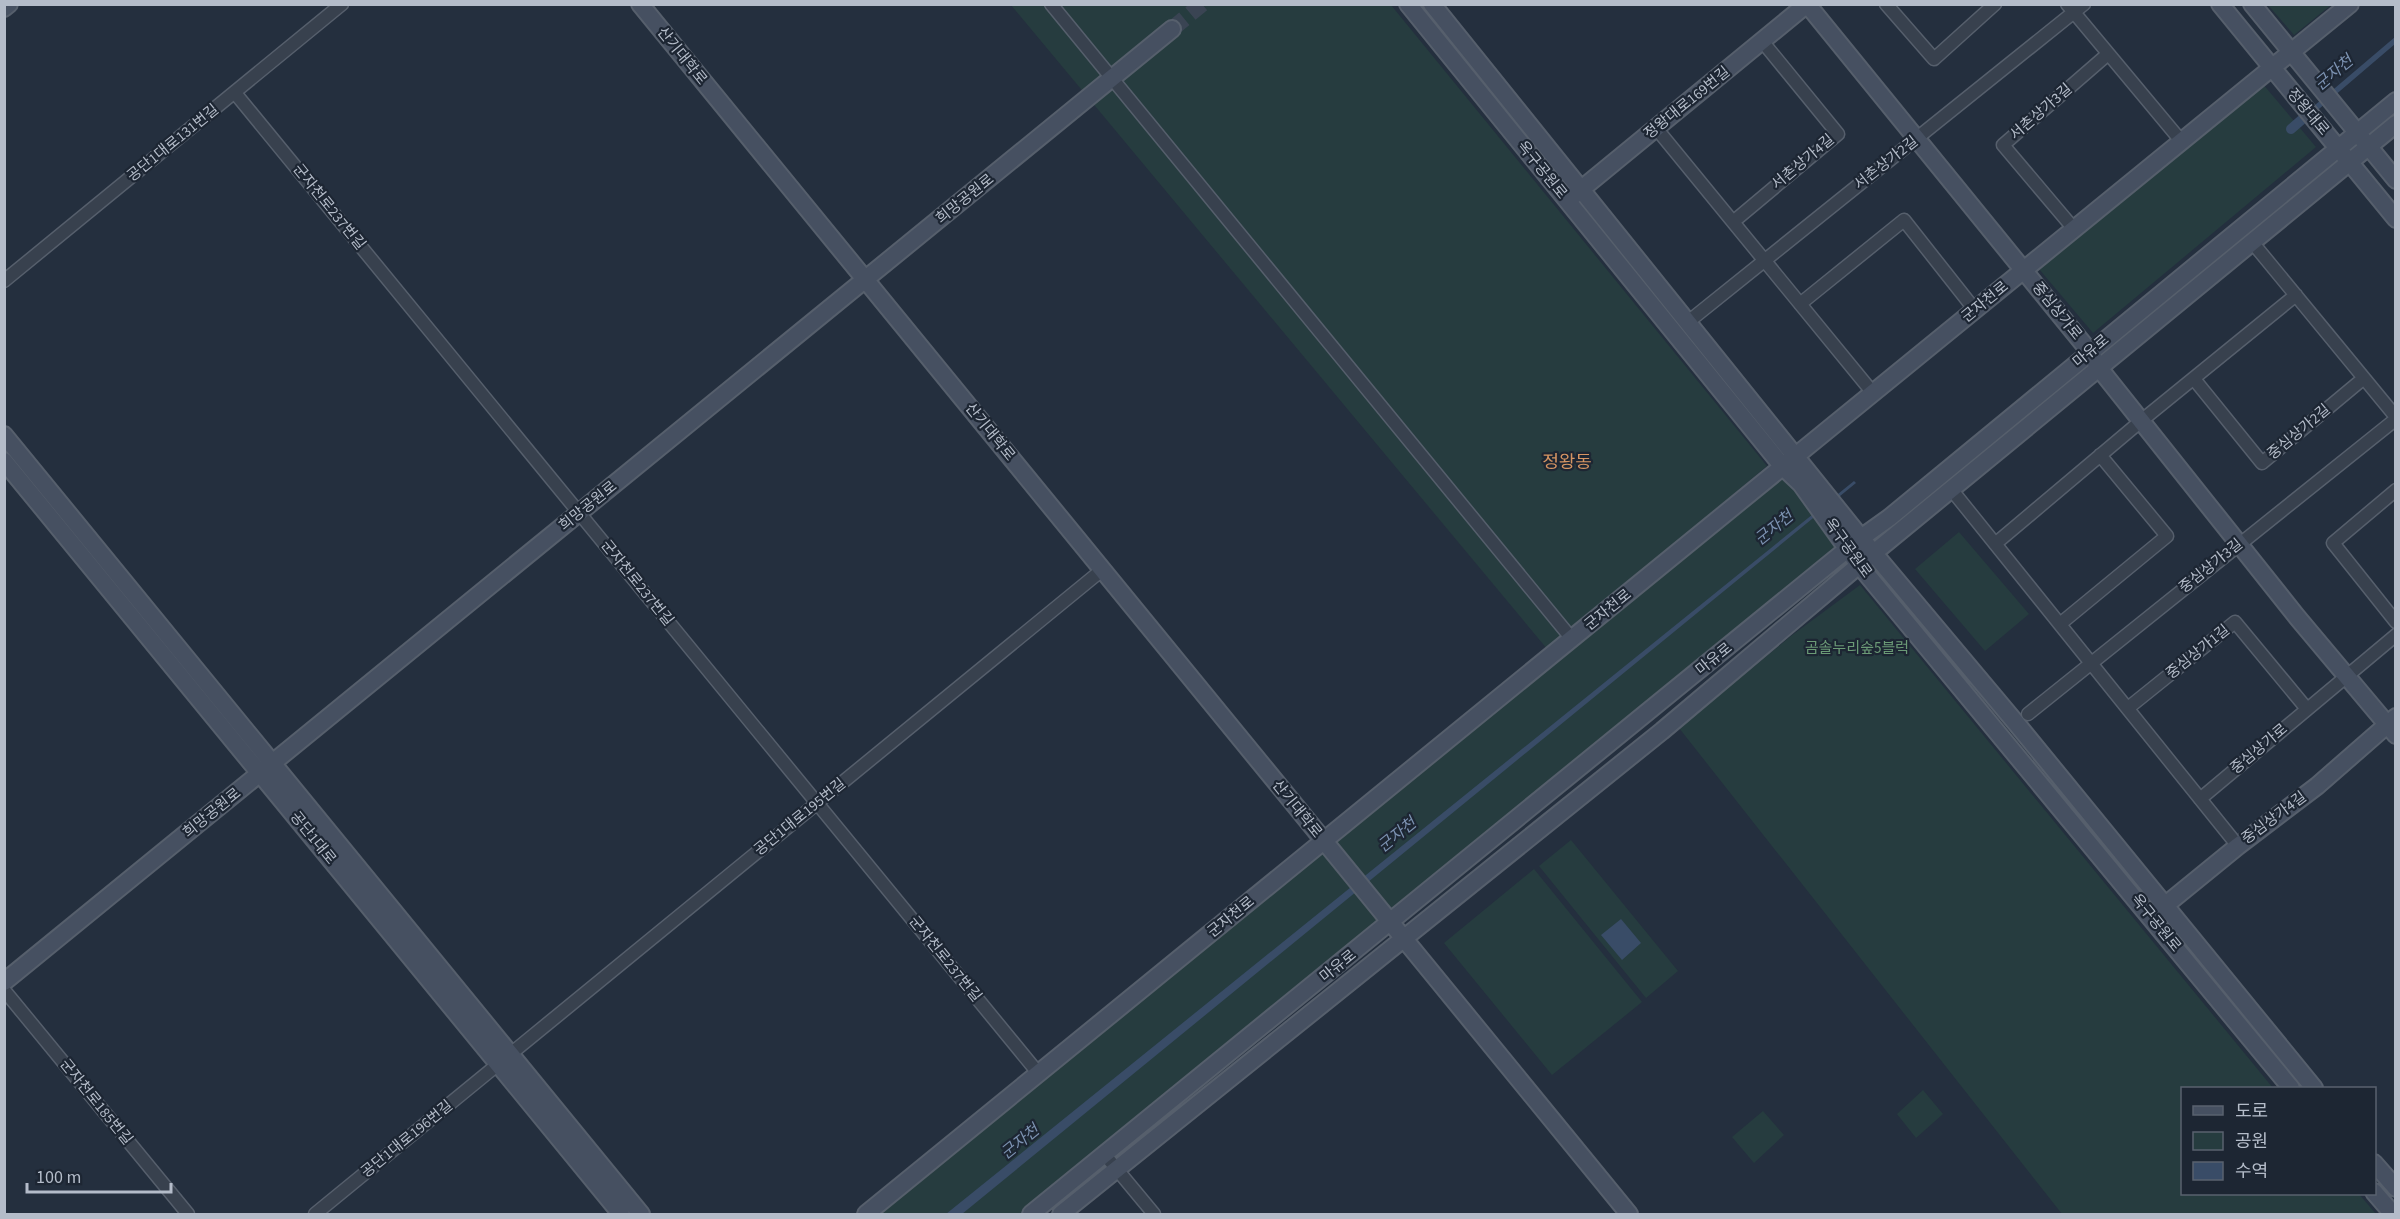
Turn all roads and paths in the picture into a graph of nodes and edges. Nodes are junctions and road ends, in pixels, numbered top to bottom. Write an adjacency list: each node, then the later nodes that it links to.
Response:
1 (9, 4): 14 (street)
2 (342, 4): 22 (street, 공단1대로131번길)
3 (640, 4): 41 (street, 산기대학로)
4 (1051, 4): 21 (street)
5 (1408, 4): 34 (street, 옥구공원로)
6 (1431, 4): 33 (street, 옥구공원로)
7 (1807, 4): 17 (street, 정왕대로169번길); 27 (street, 중심상가로)
8 (1886, 4): 9 (street)
9 (1995, 4)
10 (2084, 4): 15 (street, 서촌상가2길)
11 (2220, 4): 20 (street, 정왕대로)
12 (2252, 4): 19 (street, 정왕대로)
13 (2350, 4): 19 (street, 군자천로)
14 (4, 8)
15 (2070, 9): 18 (street); 27 (street, 서촌상가2길)
16 (1172, 29): 21 (street, 희망공원로)
17 (1762, 41): 26 (street, 정왕대로169번길); 36 (street, 서촌상가4길)
18 (2108, 54): 28 (street); 37 (street, 서촌상가3길)
19 (2296, 59): 20 (street, 군자천로); 25 (street, 정왕대로)
20 (2277, 74): 28 (street, 군자천로); 30 (street, 정왕대로)
21 (1112, 79): 41 (street, 희망공원로); 73 (street)
22 (235, 93): 42 (street, 공단1대로131번길); 61 (street, 군자천로237번길)
23 (2396, 101): 25 (street, 마유로)
24 (2396, 124): 29 (street, 마유로)
25 (2352, 126): 29 (street, 정왕대로); 30 (street, 마유로)
26 (1656, 128): 33 (street, 정왕대로169번길); 36 (street)
27 (1917, 139): 39 (street, 서촌상가2길); 40 (street, 중심상가로)
28 (2182, 142): 37 (street, 군자천로)
29 (2368, 147): 31 (street, 마유로); 32 (street, 정왕대로)
30 (2338, 148): 31 (street, 정왕대로); 47 (street, 마유로)
31 (2349, 162): 35 (street, 정왕대로); 38 (street, 마유로)
32 (2396, 180)
33 (1581, 190): 34 (street, 정왕대로169번길); 46 (street, 옥구공원로)
34 (1567, 200): 58 (street, 옥구공원로)
35 (2396, 219)
36 (1733, 222): 39 (street)
37 (2074, 229): 40 (street, 군자천로)
38 (2252, 242): 43 (street); 48 (street, 마유로)
39 (1764, 260): 44 (street); 46 (street, 서촌상가2길)
40 (2024, 270): 45 (street, 군자천로); 47 (street, 중심상가로)
41 (865, 280): 61 (street, 희망공원로); 69 (street, 산기대학로)
42 (4, 281)
43 (2296, 295): 49 (street); 50 (street)
44 (1800, 304): 45 (street); 51 (street)
45 (1975, 310): 51 (street, 군자천로)
46 (1688, 322): 56 (street, 옥구공원로)
47 (2090, 352): 48 (street, 중심상가로); 63 (street, 마유로)
48 (2099, 368): 53 (street, 중심상가로); 59 (street, 마유로)
49 (2364, 378): 50 (street, 중심상가2길); 52 (street)
50 (2194, 379): 53 (street)
51 (1873, 393): 56 (street, 군자천로)
52 (2396, 418): 65 (street, 중심상가3길)
53 (2141, 421): 55 (street); 65 (street, 중심상가로)
54 (4, 435): 80 (street)
55 (2100, 455): 64 (street); 71 (street)
56 (1796, 456): 58 (street, 군자천로); 62 (street, 옥구공원로)
57 (4, 461): 80 (street, 공단1대로)
58 (1783, 467): 62 (street, 옥구공원로); 73 (street, 군자천로)
59 (1952, 489): 64 (street); 67 (street, 마유로)
60 (2396, 490): 70 (street)
61 (579, 513): 80 (street, 희망공원로); 82 (street, 군자천로237번길)
62 (1839, 523): 63 (street, 옥구공원로); 66 (street, 옥구공원로)
63 (1862, 538): 66 (street, 마유로); 67 (street, 옥구공원로)
64 (1995, 543): 71 (street)
65 (2238, 545): 74 (street, 중심상가3길); 75 (street, 중심상가로)
66 (1848, 550): 68 (street, 옥구공원로); 86 (street, 마유로)
67 (1874, 552): 68 (street, 마유로); 85 (street, 옥구공원로)
68 (1859, 565): 85 (street, 옥구공원로); 87 (street, 마유로)
69 (1102, 570): 82 (street, 공단1대로195번길); 83 (street, 산기대학로)
70 (2396, 622)
71 (2060, 624): 74 (street)
72 (2396, 635): 75 (street, 중심상가로)
73 (1572, 639): 83 (street, 군자천로)
74 (2091, 663): 76 (street); 78 (street, 중심상가3길)
75 (2346, 676): 77 (street, 중심상가로); 79 (street, 중심상가로)
76 (2128, 708): 77 (street, 중심상가1길); 81 (street)
77 (2307, 709): 81 (street, 중심상가로)
78 (2028, 714)
79 (2392, 726): 84 (street, 중심상가4길)
80 (266, 769): 88 (street, 희망공원로); 90 (street, 공단1대로)
81 (2200, 799): 84 (street)
82 (817, 804): 90 (street, 공단1대로195번길); 91 (street, 군자천로237번길)
83 (1324, 841): 86 (street, 산기대학로); 91 (street, 군자천로)
84 (2238, 846): 85 (street, 중심상가4길)
85 (2157, 912): 92 (street, 옥구공원로); 93 (street, 옥구공원로)
86 (1391, 923): 87 (street); 94 (street, 마유로)
87 (1403, 939): 96 (street, 마유로); 107 (street)
88 (4, 982)
89 (4, 990): 99 (street, 군자천로185번길)
90 (504, 1059): 100 (street, 공단1대로196번길); 101 (street, 공단1대로); 102 (street)
91 (1039, 1074): 103 (street, 군자천로)
92 (2289, 1087)
93 (2312, 1087)
94 (1105, 1155): 96 (street); 104 (street, 마유로)
95 (2376, 1165): 97 (street)
96 (1117, 1169): 105 (street, 마유로); 106 (street)
97 (2396, 1188)
98 (2376, 1194): 108 (street)
99 (188, 1215)
100 (315, 1215)
101 (621, 1215)
102 (641, 1215)
103 (866, 1215)
104 (1031, 1215)
105 (1061, 1215)
106 (1154, 1215)
107 (1629, 1215)
108 (2393, 1215)

